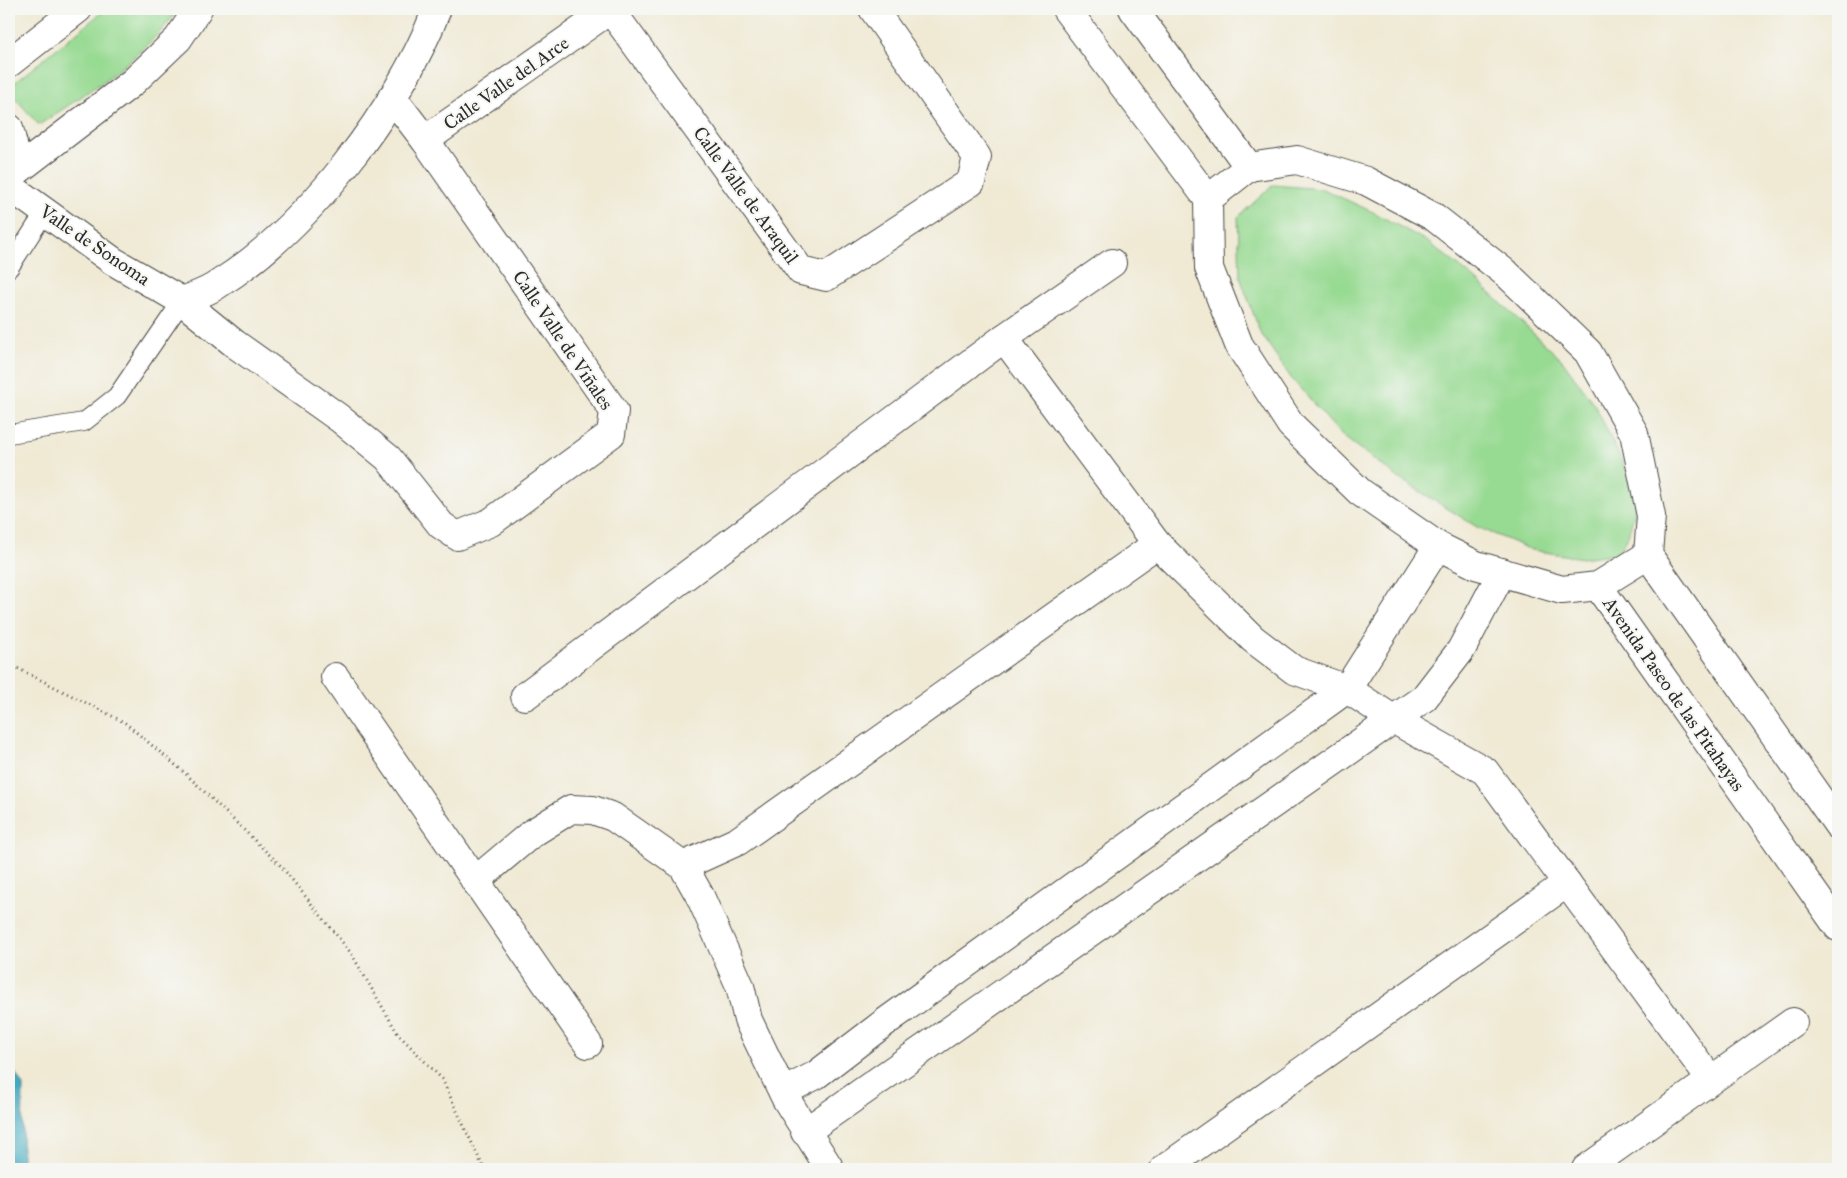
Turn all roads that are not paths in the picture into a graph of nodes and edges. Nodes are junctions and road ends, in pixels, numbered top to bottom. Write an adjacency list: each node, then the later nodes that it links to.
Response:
1 (78, 9): 8 (street)
2 (198, 9): 13 (street)
3 (437, 9): 9 (street)
4 (611, 9): 5 (street, Calle Valle de Araquil); 11 (street, Calle Valle del Arce)
5 (873, 9)
6 (1066, 9): 14 (street)
7 (1132, 9): 12 (street)
8 (9, 62)
9 (392, 97): 11 (street, Calle Valle de Viñales); 18 (street)
10 (9, 128): 13 (street)
11 (425, 140): 18 (street, Calle Valle de Viñales)
12 (1249, 166): 14 (street); 23 (street)
13 (10, 179): 15 (street, Valle de Sonoma)
14 (1208, 199): 22 (street, Avenida Paseo de las Pitahayas)
15 (45, 212): 17 (lane); 18 (street, Valle de Sonoma)
16 (1112, 263): 19 (street)
17 (9, 268)
18 (182, 302): 20 (lane)
19 (1004, 338): 21 (street); 28 (street)
20 (9, 434)
21 (1157, 544): 27 (street); 31 (street)
22 (1438, 546): 24 (street, Avenida Paseo de las Pitahayas); 27 (street)
23 (1648, 555): 25 (street); 30 (street)
24 (1502, 572): 25 (street, Avenida Paseo de las Pitahayas); 29 (street)
25 (1598, 586): 34 (street, Avenida Paseo de las Pitahayas)
26 (335, 677): 32 (street)
27 (1347, 689): 29 (street); 38 (street)
28 (525, 696)
29 (1393, 719): 33 (street); 39 (street)
30 (1838, 825)
31 (683, 866): 32 (street); 38 (street)
32 (475, 881): 36 (street)
33 (1566, 883): 37 (street); 41 (street)
34 (1838, 927)
35 (1793, 1022): 37 (street)
36 (588, 1044)
37 (1710, 1079): 42 (street)
38 (783, 1092): 39 (street)
39 (805, 1132): 40 (street)
40 (830, 1169)
41 (1164, 1169)
42 (1586, 1169)

